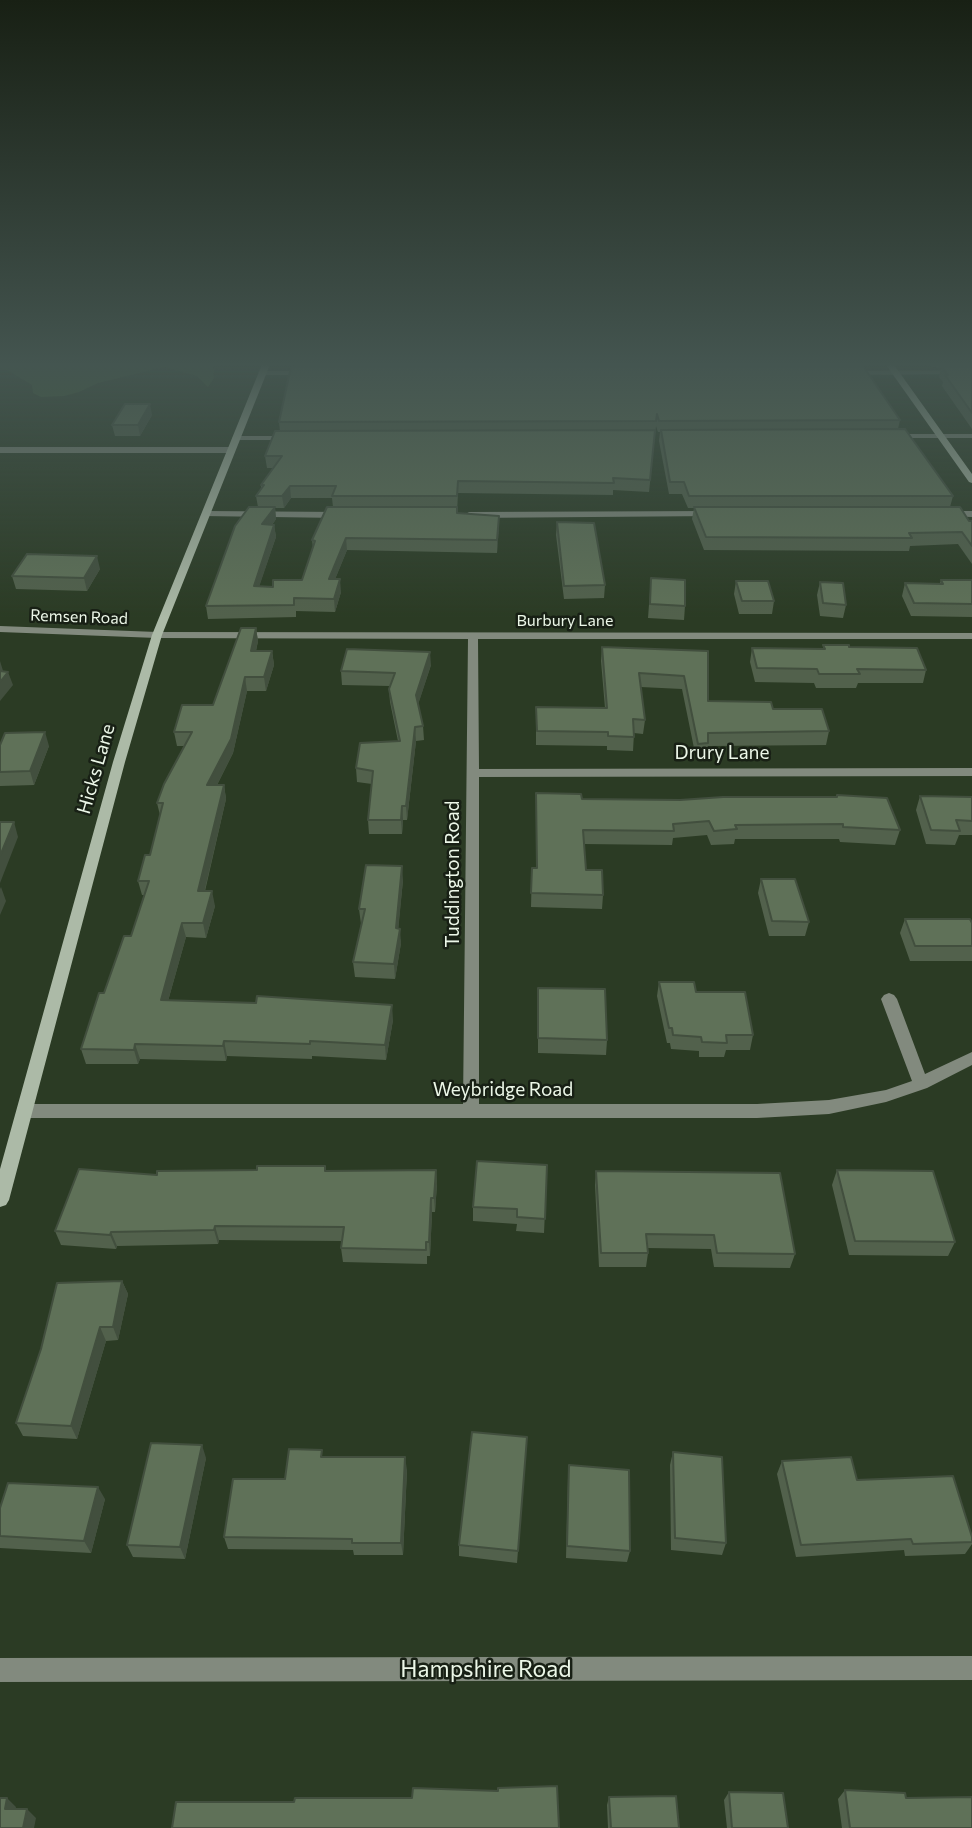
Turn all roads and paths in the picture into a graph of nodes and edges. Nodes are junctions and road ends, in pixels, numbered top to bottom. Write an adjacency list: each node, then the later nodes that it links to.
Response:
1 (950, 447): 4 (main road)
2 (0, 450): 3 (street)
3 (231, 450): 5 (main road, Hicks Lane)
4 (972, 480)
5 (206, 514): 9 (street); 12 (main road, Hicks Lane)
6 (724, 514): 10 (street)
7 (931, 514): 8 (street)
8 (972, 514)
9 (353, 515)
10 (463, 515)
11 (0, 629): 12 (street, Remsen Road)
12 (158, 635): 13 (street, Burbury Lane); 20 (main road, Hicks Lane)
13 (473, 636): 14 (street, Burbury Lane); 16 (street, Tuddington Road)
14 (972, 636)
15 (972, 772): 16 (street, Drury Lane)
16 (473, 773): 21 (street, Tuddington Road)
17 (889, 999): 19 (street)
18 (972, 1058): 19 (street, Weybridge Road)
19 (921, 1084): 21 (street, Weybridge Road)
20 (25, 1111): 21 (street, Weybridge Road); 22 (main road, Hicks Lane)
21 (471, 1111)
22 (0, 1200)
23 (972, 1668): 24 (street, Hampshire Road)
24 (0, 1670)

